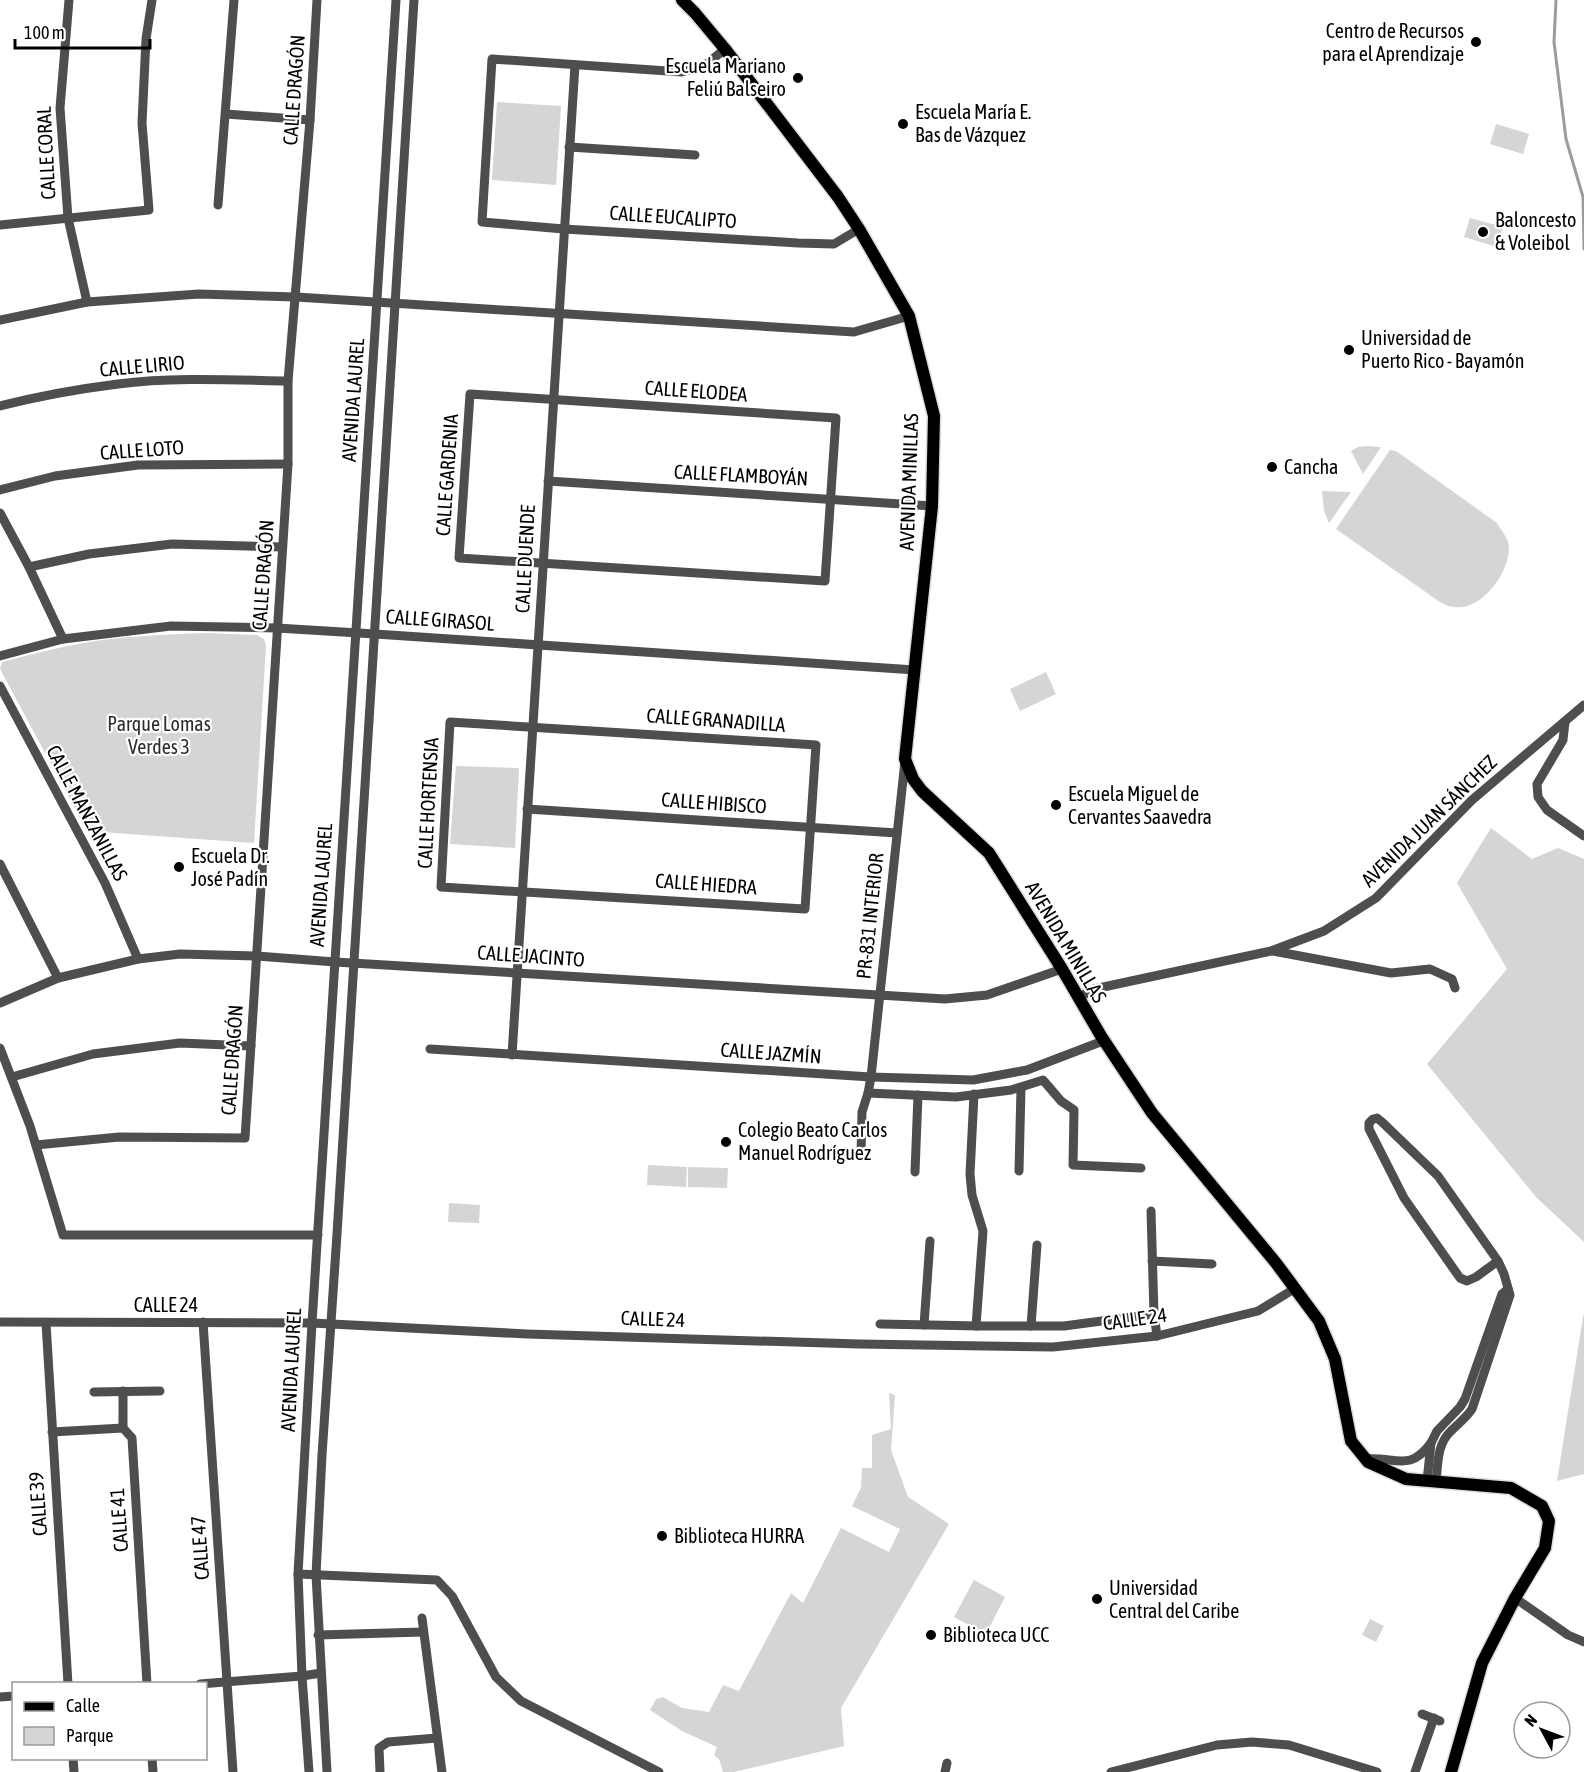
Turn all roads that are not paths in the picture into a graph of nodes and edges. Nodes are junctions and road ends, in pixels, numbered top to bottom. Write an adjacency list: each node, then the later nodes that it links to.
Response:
1 (69, 0): 15 (street, CALLE CORAL)
2 (152, 0): 15 (street)
3 (234, 0): 10 (street)
4 (317, 0): 11 (street, CALLE DRAGÓN)
5 (396, 0): 21 (street, AVENIDA LAUREL)
6 (414, 0): 22 (street, AVENIDA LAUREL)
7 (682, 0): 8 (main road, AVENIDA MINILLAS)
8 (725, 49): 9 (street); 18 (main road, AVENIDA MINILLAS)
9 (575, 65): 12 (street, CALLE DUENDE); 17 (street, CALLE EUCALIPTO)
10 (226, 114): 11 (street); 14 (street)
11 (310, 120): 19 (street, CALLE DRAGÓN)
12 (569, 147): 13 (street); 17 (street, CALLE DUENDE)
13 (695, 155)
14 (218, 206)
15 (68, 218): 16 (street); 20 (street, CALLE CORAL)
16 (0, 225)
17 (564, 229): 18 (street, CALLE EUCALIPTO); 23 (street, CALLE DUENDE)
18 (859, 229): 24 (main road, AVENIDA MINILLAS)
19 (296, 297): 20 (street); 21 (street); 26 (street, CALLE DRAGÓN)
20 (87, 302): 25 (street)
21 (377, 303): 22 (street); 39 (street, AVENIDA LAUREL)
22 (396, 304): 23 (street); 40 (street, AVENIDA LAUREL)
23 (559, 314): 24 (street); 27 (street, CALLE DUENDE)
24 (909, 316): 33 (main road, AVENIDA MINILLAS)
25 (0, 320)
26 (288, 381): 28 (street, CALLE LIRIO); 29 (street, CALLE DRAGÓN)
27 (554, 400): 30 (street, CALLE DUENDE); 32 (street, CALLE ELODEA); 36 (street, CALLE GARDENIA)
28 (0, 406)
29 (288, 464): 31 (street, CALLE LOTO); 35 (street, CALLE DRAGÓN)
30 (548, 481): 32 (street, CALLE FLAMBOYÁN); 36 (street, CALLE DUENDE)
31 (0, 490)
32 (831, 499): 33 (street, CALLE FLAMBOYÁN); 36 (street)
33 (932, 506): 44 (main road, AVENIDA MINILLAS)
34 (0, 513): 37 (street)
35 (282, 546): 37 (street); 38 (street, CALLE DRAGÓN)
36 (543, 563): 42 (street, CALLE DUENDE)
37 (29, 567): 41 (street)
38 (278, 628): 39 (street, CALLE GIRASOL); 41 (street, CALLE GIRASOL); 57 (street, CALLE DRAGÓN)
39 (356, 633): 40 (street, CALLE GIRASOL); 59 (street, AVENIDA LAUREL)
40 (375, 634): 42 (street, CALLE GIRASOL); 60 (street, AVENIDA LAUREL)
41 (63, 639): 43 (street, CALLE GIRASOL)
42 (538, 645): 44 (street, CALLE GIRASOL); 48 (street, CALLE DUENDE)
43 (0, 656)
44 (915, 670): 49 (main road, AVENIDA MINILLAS)
45 (0, 686): 58 (street, CALLE MANZANILLAS)
46 (1584, 705): 47 (street, AVENIDA JUAN SÁNCHEZ)
47 (1565, 722): 53 (street); 56 (street, AVENIDA JUAN SÁNCHEZ)
48 (533, 727): 50 (street, CALLE DUENDE); 51 (street, CALLE GRANADILLA); 55 (street, CALLE HORTENSIA)
49 (905, 759): 52 (street, PR-831 INTERIOR); 61 (main road, AVENIDA MINILLAS)
50 (527, 809): 51 (street, CALLE HIBISCO); 55 (street, CALLE DUENDE)
51 (810, 827): 52 (street, CALLE HIBISCO); 55 (street, CALLE HIEDRA)
52 (897, 833): 65 (street, PR-831 INTERIOR)
53 (1584, 836)
54 (0, 864): 63 (street)
55 (522, 891): 62 (street, CALLE DUENDE)
56 (1271, 951): 64 (street); 66 (street, AVENIDA JUAN SÁNCHEZ)
57 (257, 956): 58 (street, CALLE JACINTO); 59 (street, CALLE JACINTO); 69 (street, CALLE DRAGÓN)
58 (138, 959): 63 (street, CALLE JACINTO)
59 (334, 962): 60 (street, CALLE JACINTO); 87 (street, AVENIDA LAUREL)
60 (354, 963): 62 (street, CALLE JACINTO); 100 (street, AVENIDA LAUREL)
61 (1062, 969): 65 (street, CALLE JACINTO); 66 (main road, AVENIDA MINILLAS)
62 (517, 973): 65 (street, CALLE JACINTO); 72 (street, CALLE DUENDE)
63 (58, 978): 67 (street, CALLE JACINTO)
64 (1455, 988)
65 (880, 996): 74 (street, PR-831 INTERIOR)
66 (1078, 998): 68 (main road, AVENIDA MINILLAS)
67 (0, 1003)
68 (1103, 1041): 74 (street, CALLE JAZMÍN); 93 (main road, AVENIDA MINILLAS)
69 (251, 1046): 73 (street); 81 (street, CALLE DRAGÓN)
70 (0, 1048): 73 (street)
71 (430, 1049): 72 (street, CALLE JAZMÍN)
72 (512, 1055): 74 (street, CALLE JAZMÍN)
73 (12, 1077): 81 (street)
74 (871, 1077): 76 (street, PR-831 INTERIOR)
75 (1021, 1088): 77 (street); 83 (street); 84 (street)
76 (868, 1093): 78 (street); 82 (street, PR-831 INTERIOR)
77 (974, 1094): 78 (street); 103 (street)
78 (918, 1095): 85 (street)
79 (1391, 1130): 80 (street); 80 (street); 91 (street)
80 (1376, 1142): 91 (street)
81 (36, 1145): 87 (street)
82 (861, 1155)
83 (1141, 1168)
84 (1020, 1171)
85 (915, 1172)
86 (1151, 1211): 90 (street)
87 (318, 1234): 99 (street, AVENIDA LAUREL)
88 (930, 1241): 102 (street)
89 (1037, 1245): 104 (street)
90 (1152, 1261): 92 (street); 95 (street)
91 (1498, 1261): 94 (street)
92 (1212, 1264)
93 (1294, 1289): 105 (street, CALLE 24); 112 (main road, AVENIDA MINILLAS)
94 (1508, 1289): 111 (street); 113 (street)
95 (1154, 1314): 104 (street); 105 (street)
96 (0, 1322): 98 (street, CALLE 24)
97 (203, 1322): 98 (street, CALLE 24); 99 (street, CALLE 24); 125 (street, CALLE 47)
98 (46, 1323): 110 (street, CALLE 39)
99 (312, 1323): 100 (street, CALLE 24); 114 (street, AVENIDA LAUREL)
100 (331, 1324): 105 (street, CALLE 24); 115 (street, AVENIDA LAUREL)
101 (880, 1324): 102 (street)
102 (924, 1325): 103 (street)
103 (976, 1326): 104 (street)
104 (1031, 1326)
105 (1157, 1336)
106 (123, 1391): 107 (street); 108 (street); 109 (street)
107 (160, 1391)
108 (94, 1392)
109 (123, 1428): 110 (street); 124 (street, CALLE 41)
110 (52, 1432): 123 (street, CALLE 39)
111 (1431, 1443): 112 (street); 113 (street)
112 (1365, 1459): 113 (main road)
113 (1432, 1481): 116 (main road)
114 (298, 1574): 115 (street); 122 (street, AVENIDA LAUREL)
115 (316, 1575): 119 (street, AVENIDA LAUREL); 134 (street)
116 (1515, 1598): 120 (street); 138 (main road)
117 (422, 1618): 118 (street)
118 (423, 1632): 119 (street); 128 (street)
119 (318, 1635): 121 (street, AVENIDA LAUREL)
120 (1584, 1642)
121 (321, 1673): 122 (street); 131 (street, AVENIDA LAUREL)
122 (302, 1676): 125 (street); 130 (street, AVENIDA LAUREL)
123 (68, 1682)
124 (147, 1682)
125 (227, 1682): 126 (street); 129 (street, CALLE 47)
126 (207, 1683)
127 (1422, 1714): 137 (street)
128 (437, 1738): 132 (street); 133 (street)
129 (232, 1772)
130 (309, 1772)
131 (327, 1772)
132 (380, 1772)
133 (441, 1772)
134 (659, 1772)
135 (1111, 1772): 136 (street)
136 (1377, 1772)
137 (1415, 1772)
138 (1451, 1772)

